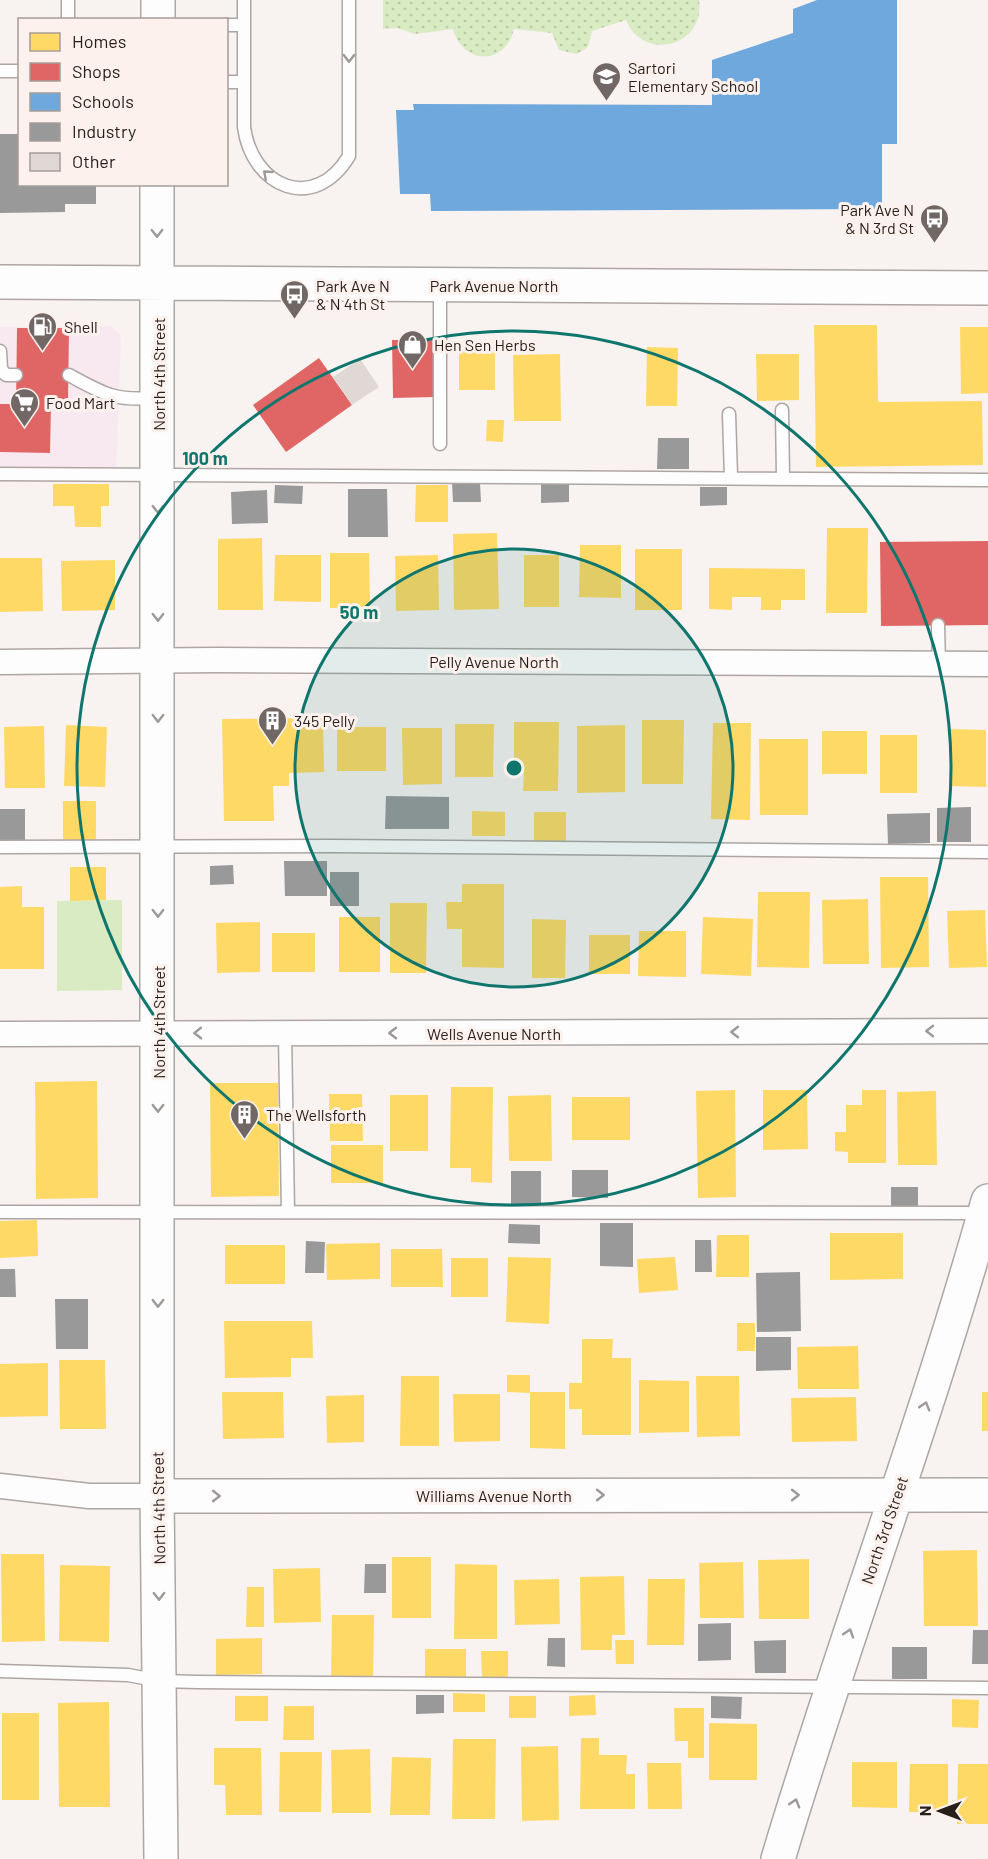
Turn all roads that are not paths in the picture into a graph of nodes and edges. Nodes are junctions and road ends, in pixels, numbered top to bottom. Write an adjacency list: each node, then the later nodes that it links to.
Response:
1 (68, 0): 5 (lane)
2 (158, 0): 6 (main road)
3 (244, 0): 8 (lane)
4 (349, 0): 12 (lane, one-way to 12)
5 (68, 18)
6 (158, 18)
7 (228, 25): 8 (lane)
8 (244, 25): 12 (lane)
9 (0, 71): 10 (lane)
10 (18, 71)
11 (228, 82): 12 (lane)
12 (244, 82)
13 (157, 186): 15 (main road, North 4th Street, one-way to 15)
14 (0, 282): 15 (main road, Park Avenue North)
15 (158, 282): 16 (main road, Park Avenue North); 21 (main road, North 4th Street)
16 (440, 284): 17 (main road, Park Avenue North); 24 (lane)
17 (988, 288)
18 (0, 351): 19 (lane)
19 (16, 375)
20 (69, 375): 21 (lane)
21 (158, 398): 26 (main road, North 4th Street)
22 (782, 410): 28 (lane)
23 (729, 414): 27 (lane)
24 (440, 444)
25 (0, 474): 26 (lane)
26 (158, 474): 27 (lane); 31 (main road, North 4th Street, one-way to 31)
27 (731, 477): 28 (lane)
28 (783, 477): 29 (lane)
29 (988, 480)
30 (938, 625): 33 (lane)
31 (158, 660): 32 (street, Pelly Avenue North); 33 (street, Pelly Avenue North); 35 (main road, North 4th Street, one-way to 35)
32 (0, 662)
33 (939, 664): 34 (street, Pelly Avenue North)
34 (988, 664)
35 (158, 846): 36 (lane); 37 (lane); 41 (main road, North 4th Street, one-way to 41)
36 (0, 847)
37 (988, 852)
38 (988, 1031): 39 (street, Wells Avenue North, one-way to 39)
39 (285, 1033): 41 (street, Wells Avenue North, one-way to 41); 45 (lane)
40 (0, 1034): 41 (street, Wells Avenue North)
41 (158, 1034): 44 (main road, North 4th Street, one-way to 44)
42 (987, 1209): 45 (lane); 47 (main road, North 3rd Street, one-way to 42)
43 (0, 1212): 44 (lane)
44 (158, 1212): 45 (lane); 49 (main road, North 4th Street, one-way to 49)
45 (288, 1212)
46 (0, 1486): 49 (street, Williams Avenue North)
47 (897, 1495): 48 (main road, Williams Avenue North); 49 (main road, Williams Avenue North, one-way to 47); 53 (main road, North 3rd Street, one-way to 47)
48 (988, 1495)
49 (157, 1496): 51 (main road, North 4th Street, one-way to 51)
50 (0, 1671): 51 (lane)
51 (160, 1681): 53 (lane); 54 (main road, North 4th Street)
52 (988, 1688): 53 (lane)
53 (830, 1689): 55 (main road, North 3rd Street, one-way to 53)
54 (161, 1859)
55 (778, 1859)

